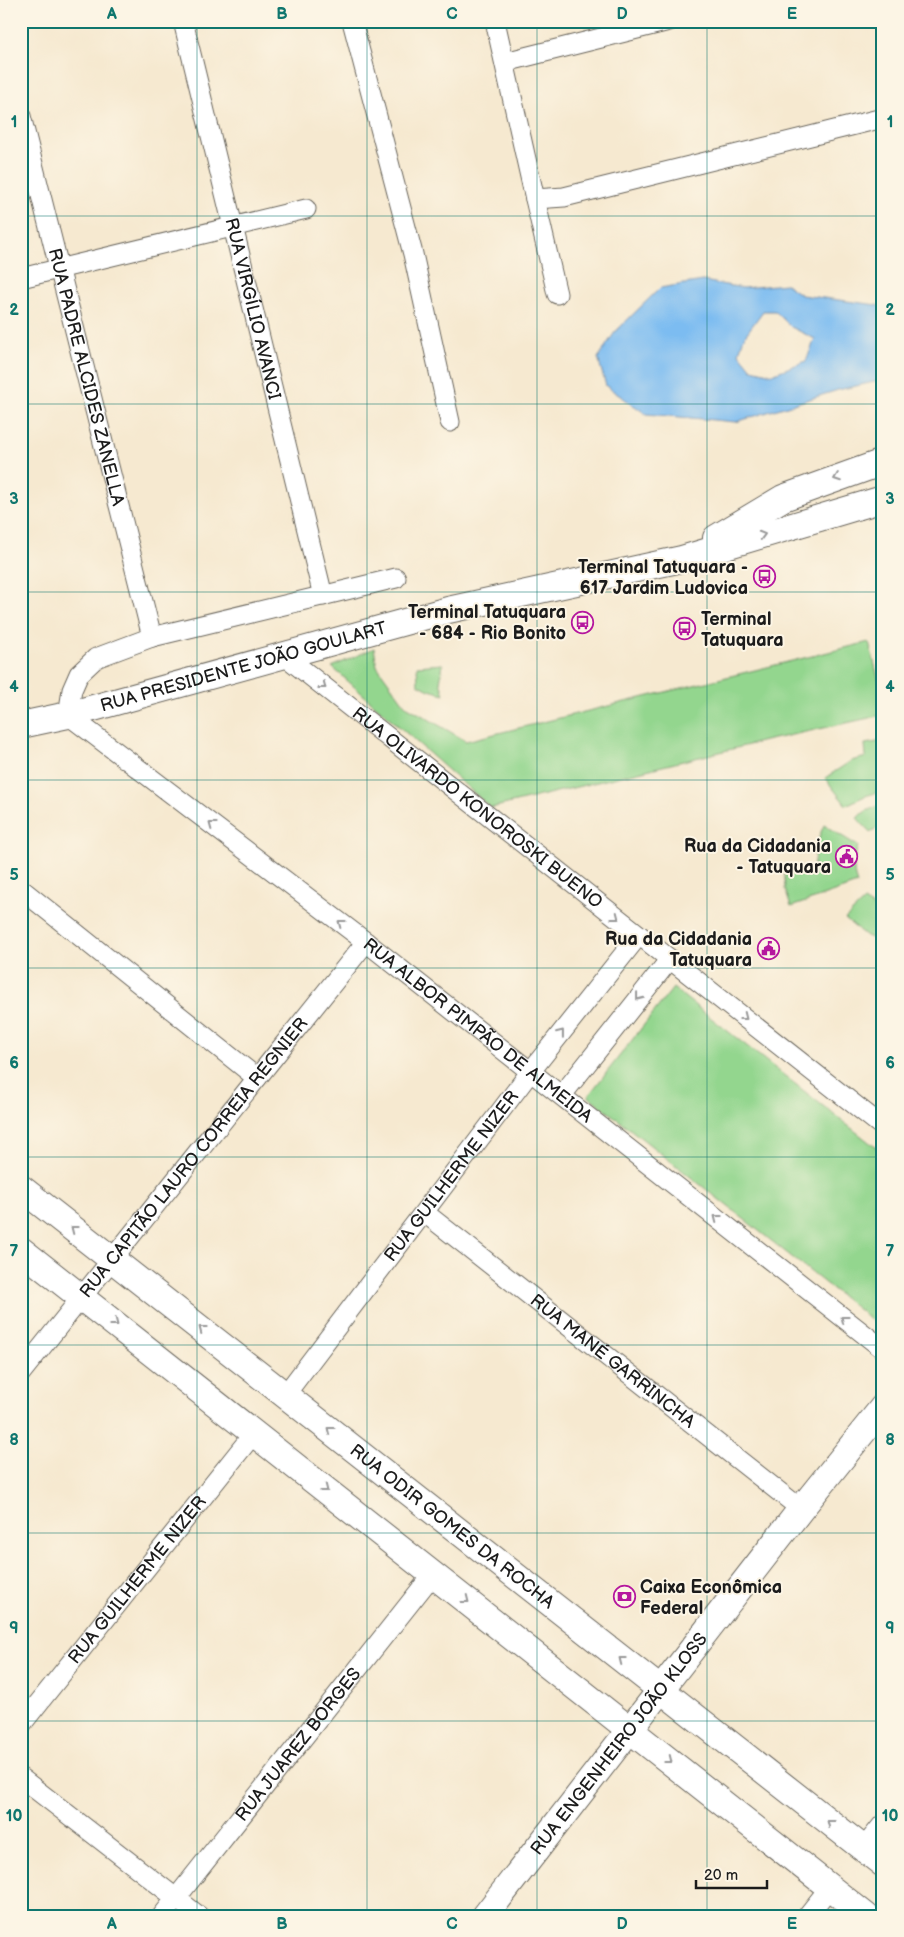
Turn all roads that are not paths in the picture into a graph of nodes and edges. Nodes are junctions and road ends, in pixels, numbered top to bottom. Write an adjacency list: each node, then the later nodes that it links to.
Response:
1 (183, 21): 10 (street, RUA VIRGÍLIO AVANCI)
2 (352, 21): 14 (street)
3 (495, 21): 5 (street)
4 (670, 21): 5 (street)
5 (505, 62): 8 (street)
6 (21, 116): 11 (street, RUA PADRE ALCIDES ZANELLA)
7 (883, 118): 8 (street)
8 (535, 199): 13 (street)
9 (306, 210): 10 (street)
10 (233, 227): 11 (street); 19 (street, RUA VIRGÍLIO AVANCI)
11 (59, 269): 12 (street); 20 (street, RUA PADRE ALCIDES ZANELLA)
12 (21, 278)
13 (557, 294)
14 (450, 422)
15 (883, 462): 17 (street, RUA PRESIDENTE JOÃO GOULART, one-way to 17)
16 (883, 499): 17 (street, RUA PRESIDENTE JOÃO GOULART, one-way to 16)
17 (682, 558): 21 (street, RUA PRESIDENTE JOÃO GOULART)
18 (396, 578): 19 (street, RUA PRESIDENTE JOÃO GOULART)
19 (323, 596): 20 (street, RUA PRESIDENTE JOÃO GOULART)
20 (152, 637): 22 (street, RUA PRESIDENTE JOÃO GOULART)
21 (285, 656): 22 (street, RUA PRESIDENTE JOÃO GOULART); 25 (street, RUA OLIVARDO KONOROSKI BUENO, one-way to 25)
22 (68, 715): 23 (street, RUA PRESIDENTE JOÃO GOULART); 26 (street, RUA ALBOR PIMPÃO DE ALMEIDA, one-way to 22)
23 (21, 725)
24 (21, 889): 29 (street)
25 (638, 934): 27 (street, RUA OLIVARDO KONOROSKI BUENO); 28 (street, RUA GUILHERME NIZER, one-way to 25)
26 (366, 942): 28 (street, RUA ALBOR PIMPÃO DE ALMEIDA); 29 (street, RUA CAPITÃO LAURO CORREIA REGNIER)
27 (670, 959): 30 (street, one-way to 30); 31 (street, RUA OLIVARDO KONOROSKI BUENO, one-way to 31)
28 (531, 1071): 30 (street, RUA ALBOR PIMPÃO DE ALMEIDA); 33 (street, RUA GUILHERME NIZER)
29 (257, 1078): 35 (street, RUA CAPITÃO LAURO CORREIA REGNIER)
30 (562, 1095): 37 (street, RUA ALBOR PIMPÃO DE ALMEIDA, one-way to 30)
31 (883, 1127)
32 (21, 1188): 35 (street, RUA ODIR GOMES DA ROCHA, one-way to 32)
33 (425, 1213): 39 (street, RUA GUILHERME NIZER); 42 (street, RUA MANÉ GARRINCHA)
34 (21, 1250): 36 (street)
35 (112, 1258): 36 (street, RUA CAPITÃO LAURO CORREIA REGNIER); 39 (street, RUA ODIR GOMES DA ROCHA, one-way to 35)
36 (81, 1297): 38 (street, RUA CAPITÃO LAURO CORREIA REGNIER); 41 (street, one-way to 41)
37 (883, 1349)
38 (21, 1374)
39 (285, 1395): 44 (street, RUA ODIR GOMES DA ROCHA, one-way to 39)
40 (883, 1407): 42 (street, RUA ENGENHEIRO JOÃO KLOSS)
41 (254, 1433): 43 (street, one-way to 43); 45 (street, RUA GUILHERME NIZER)
42 (801, 1508): 44 (street, RUA ENGENHEIRO JOÃO KLOSS)
43 (433, 1574): 46 (street, one-way to 46); 51 (street, RUA JUAREZ BORGES)
44 (661, 1690): 46 (street, RUA ENGENHEIRO JOÃO KLOSS); 49 (street, RUA ODIR GOMES DA ROCHA, one-way to 44)
45 (21, 1725)
46 (631, 1729): 50 (street, one-way to 50); 54 (street, RUA ENGENHEIRO JOÃO KLOSS)
47 (21, 1778): 51 (street)
48 (883, 1824): 49 (street)
49 (873, 1856)
50 (830, 1887): 55 (street); 56 (street)
51 (176, 1897): 52 (street, RUA JUAREZ BORGES); 53 (street)
52 (162, 1916)
53 (199, 1916)
54 (485, 1916)
55 (807, 1916)
56 (866, 1916)

